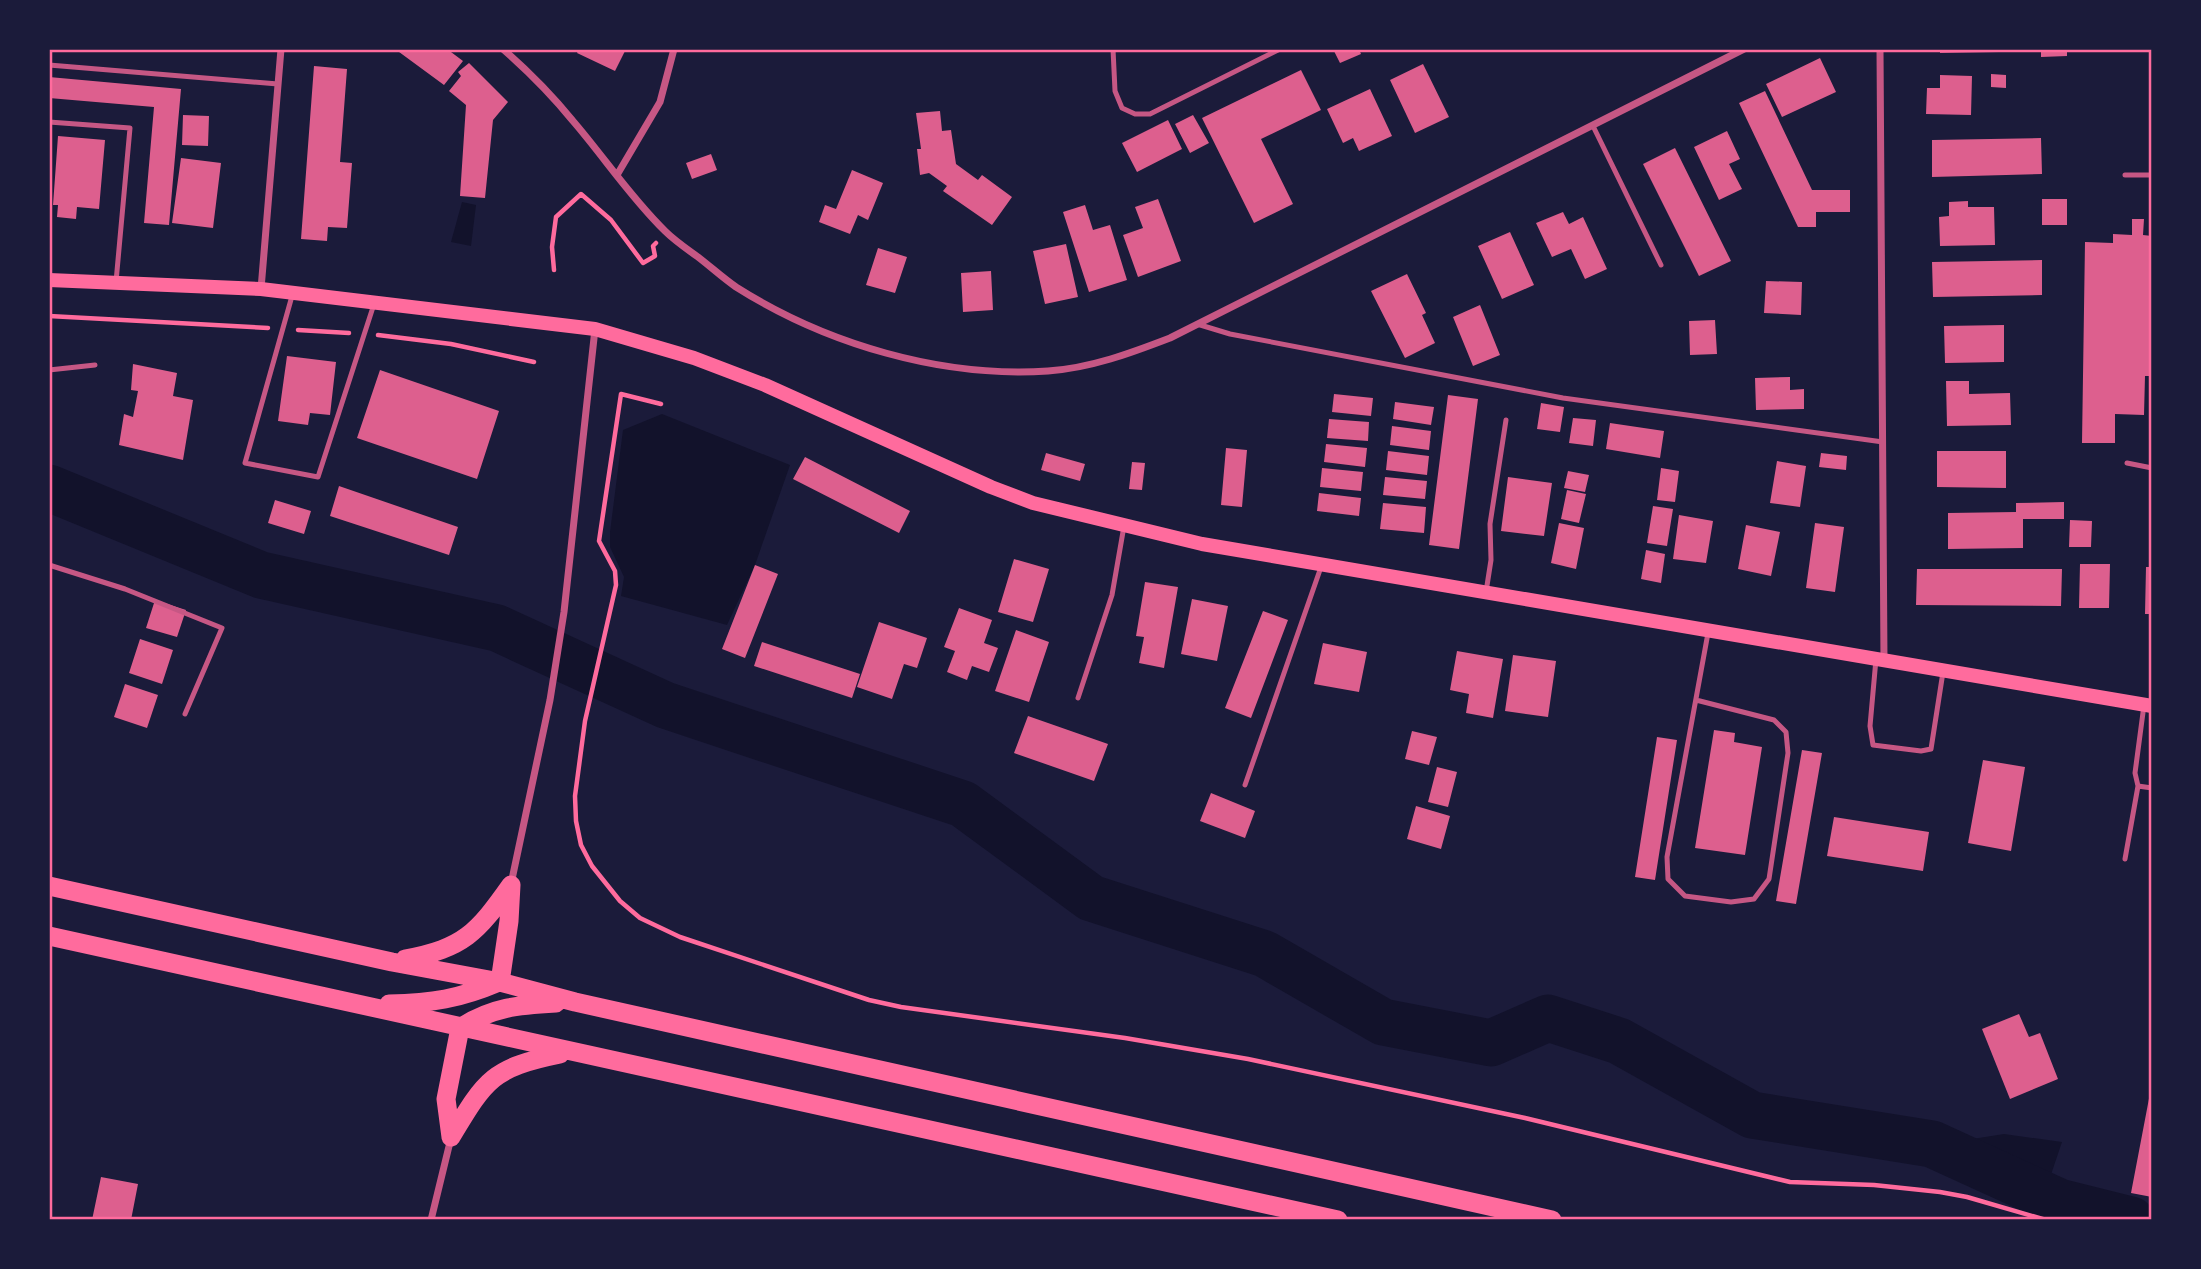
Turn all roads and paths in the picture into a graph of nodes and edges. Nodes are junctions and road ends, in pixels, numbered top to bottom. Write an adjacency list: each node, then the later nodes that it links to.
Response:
1 (281, 49): 9 (street)
2 (503, 49): 13 (street)
3 (674, 49): 13 (street)
4 (1113, 49): 5 (lane)
5 (1280, 49)
6 (1744, 49): 11 (street)
7 (1880, 49): 29 (street)
8 (49, 65): 9 (lane)
9 (278, 84): 20 (street)
10 (49, 122): 19 (lane)
11 (1593, 126): 16 (lane); 23 (street)
12 (2152, 174): 14 (lane)
13 (617, 175): 15 (street)
14 (2125, 175)
15 (666, 232): 17 (path); 23 (street)
16 (1661, 265)
17 (554, 270)
18 (49, 280): 19 (main road)
19 (116, 282): 20 (main road)
20 (261, 289): 21 (main road)
21 (293, 293): 22 (main road); 22 (lane)
22 (375, 302): 24 (main road)
23 (1197, 324): 29 (lane)
24 (595, 329): 32 (main road); 47 (street)
25 (96, 365): 26 (lane)
26 (49, 370)
27 (661, 404): 60 (path)
28 (1506, 420): 35 (lane)
29 (1883, 442): 37 (street)
30 (2127, 463): 31 (lane)
31 (2152, 468)
32 (1124, 526): 33 (main road); 39 (lane)
33 (1322, 564): 35 (main road); 43 (lane)
34 (49, 565): 42 (lane)
35 (1486, 592): 36 (main road)
36 (1709, 630): 37 (main road); 40 (lane)
37 (1880, 660): 38 (main road); 38 (lane)
38 (1944, 671): 41 (main road)
39 (1078, 698)
40 (1696, 700): 40 (lane)
41 (2148, 706): 44 (lane)
42 (184, 714)
43 (1245, 785)
44 (2138, 786): 45 (lane); 46 (lane)
45 (2152, 788)
46 (2126, 859)
47 (511, 885): 50 (highway); 51 (highway)
48 (49, 886): 50 (highway)
49 (49, 936): 53 (highway)
50 (392, 962): 51 (highway)
51 (500, 982): 52 (highway); 53 (highway)
52 (575, 1002): 54 (highway); 59 (highway)
53 (364, 1006): 54 (highway)
54 (460, 1028): 55 (highway); 56 (highway)
55 (569, 1052): 56 (highway); 58 (highway)
56 (451, 1137): 57 (street)
57 (431, 1220)
58 (1338, 1220)
59 (1552, 1220)
60 (2046, 1220)

